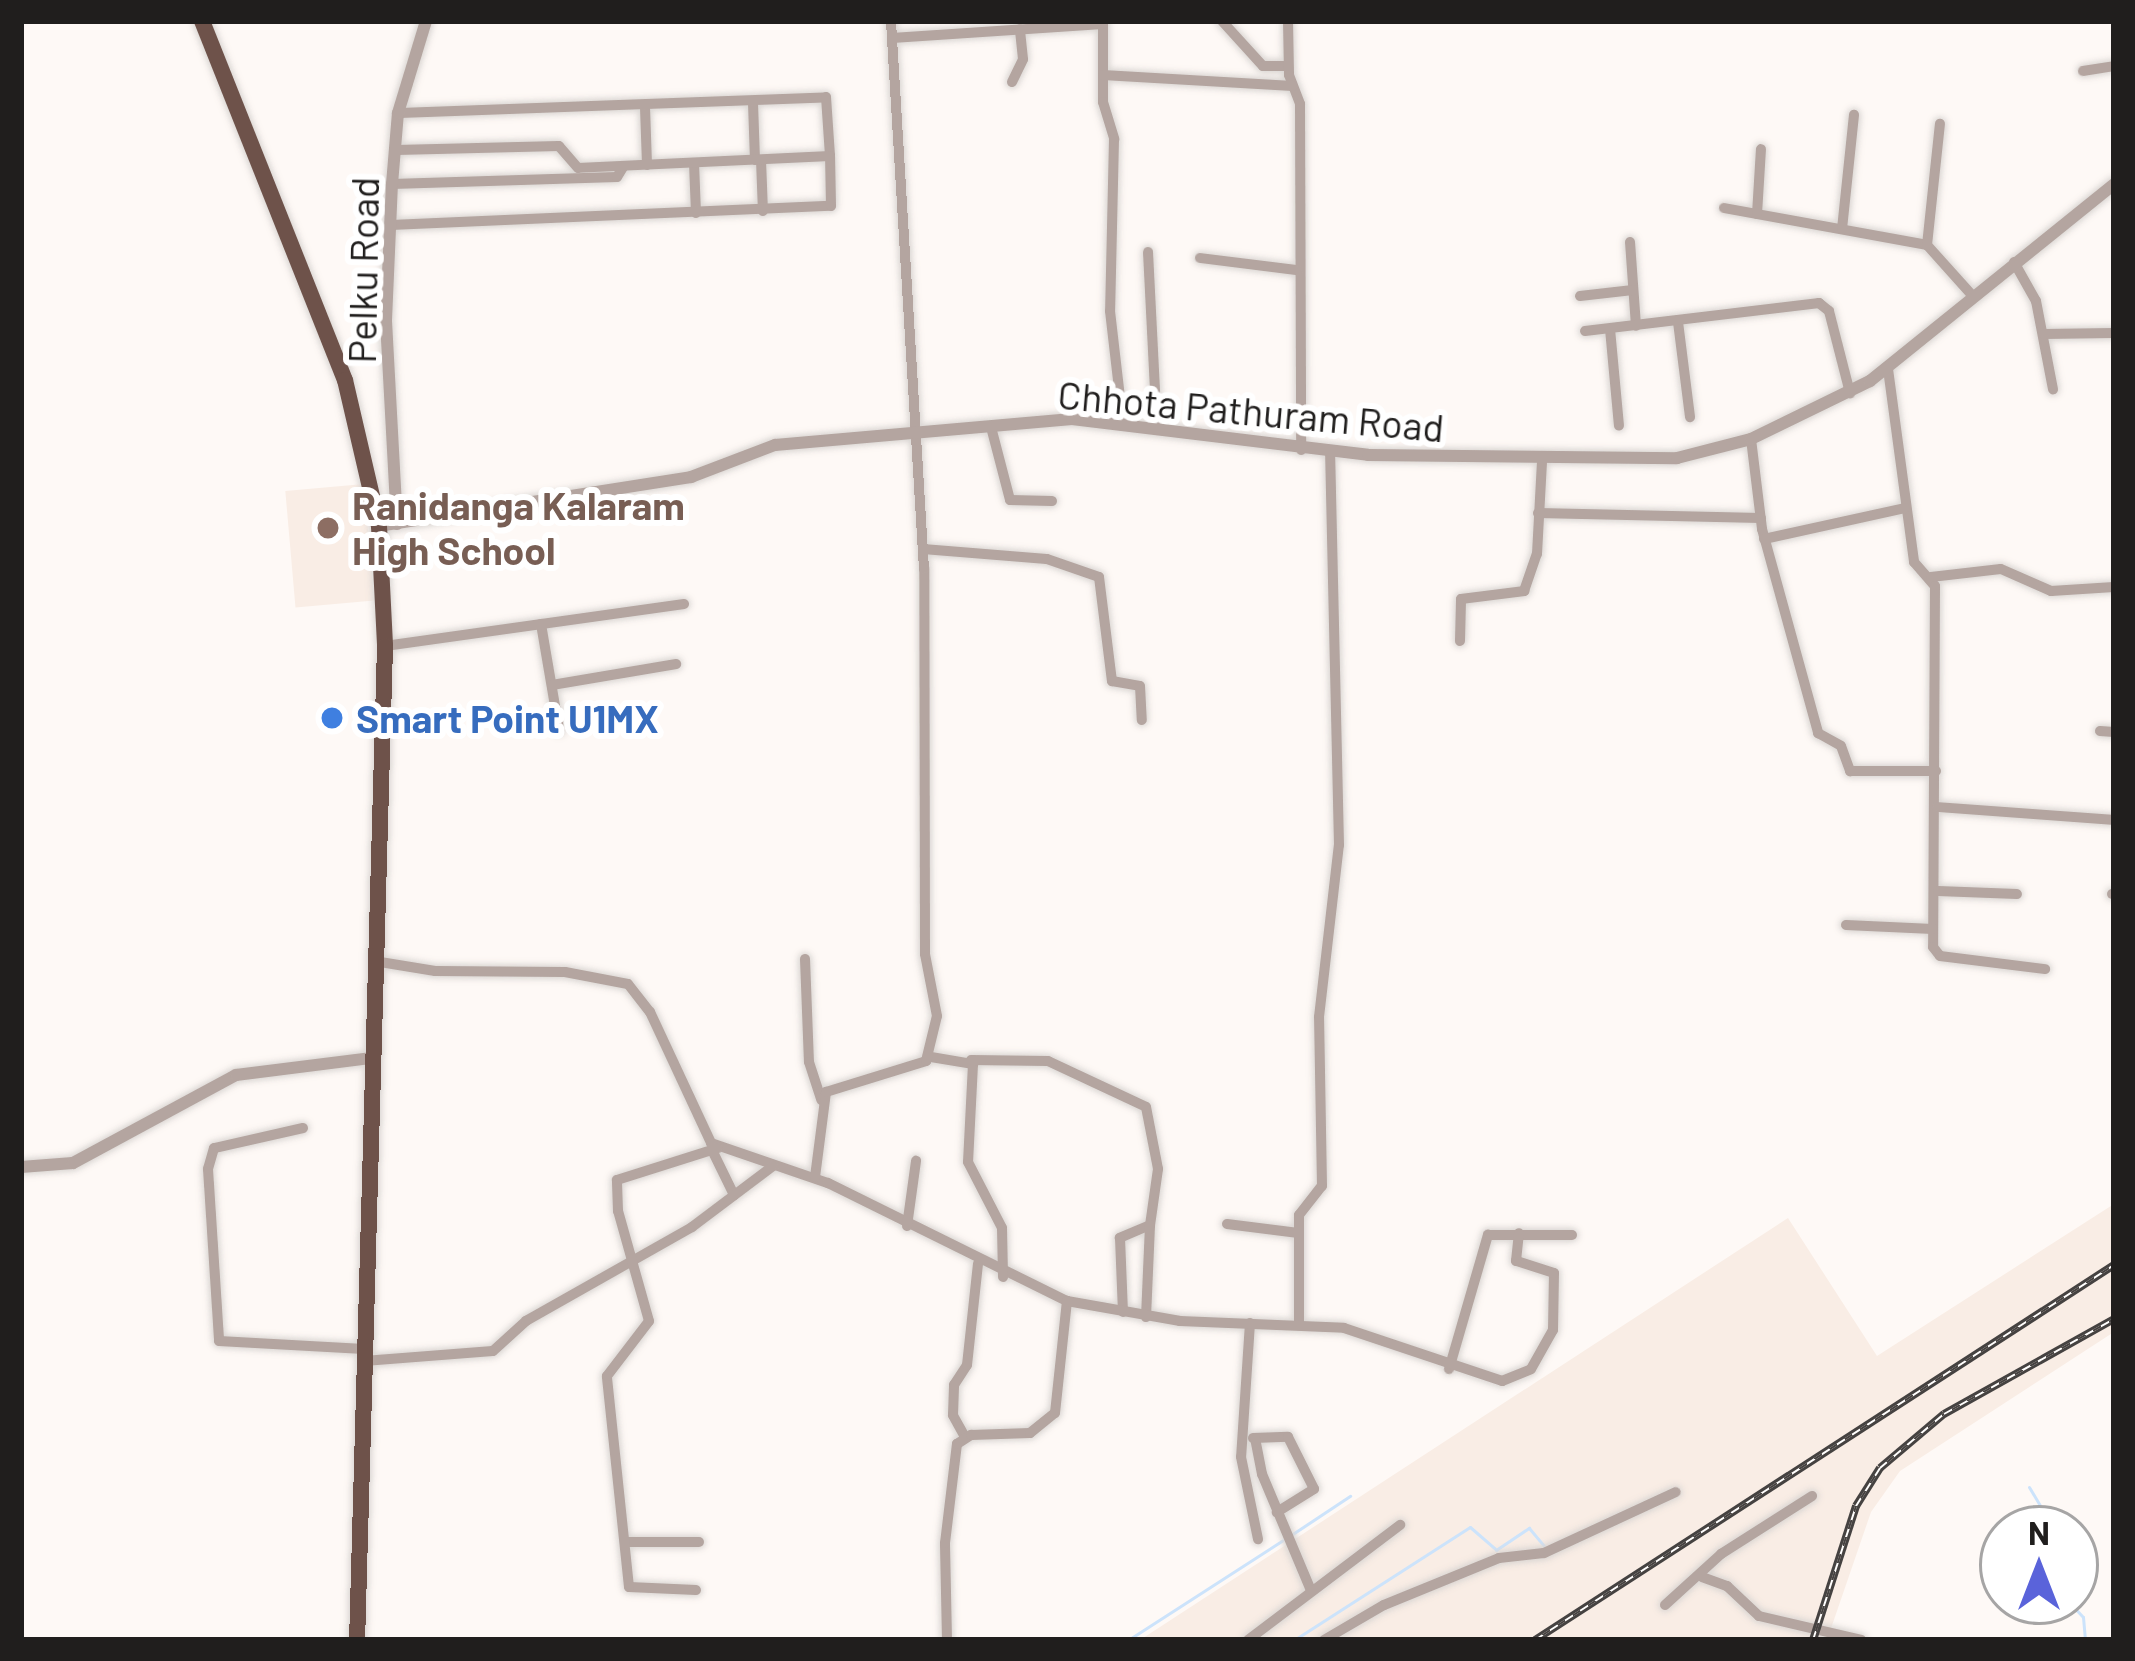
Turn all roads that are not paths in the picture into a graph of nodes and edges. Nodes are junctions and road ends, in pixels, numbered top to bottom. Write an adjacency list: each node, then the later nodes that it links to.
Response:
1 (202, 21): 67 (highway)
2 (426, 21): 17 (street, Pelku Road)
3 (891, 21): 8 (street)
4 (1222, 21): 9 (street)
5 (1288, 21): 9 (street)
6 (1102, 23): 7 (street); 12 (street)
7 (1020, 29): 8 (street); 13 (street)
8 (892, 38): 58 (street)
9 (1288, 66): 14 (street)
10 (2114, 66): 11 (street)
11 (2083, 71)
12 (1103, 75): 14 (street); 54 (street)
13 (1012, 82)
14 (1293, 86): 40 (street)
15 (753, 103): 16 (street); 22 (street); 23 (street)
16 (645, 107): 17 (street); 25 (street)
17 (398, 113): 21 (street, Pelku Road)
18 (1854, 115): 34 (street)
19 (1940, 124): 36 (street)
20 (1761, 149): 32 (street)
21 (396, 150): 26 (street); 27 (street, Pelku Road)
22 (830, 156): 23 (street); 30 (street)
23 (758, 160): 24 (street); 30 (street)
24 (694, 163): 25 (street); 31 (street)
25 (647, 165): 26 (street)
26 (624, 166): 27 (street)
27 (392, 184): 33 (street, Pelku Road)
28 (2114, 184): 39 (street, Chhota Pathuram Road)
29 (1724, 208): 32 (street)
30 (763, 211): 31 (street)
31 (696, 213): 33 (street)
32 (1757, 214): 34 (street)
33 (390, 225): 67 (street, Pelku Road)
34 (1842, 229): 36 (street)
35 (1630, 242): 41 (street)
36 (1927, 245): 42 (street)
37 (1148, 252): 57 (street)
38 (1200, 259): 40 (street)
39 (2014, 262): 42 (street, Chhota Pathuram Road); 49 (street)
40 (1297, 270): 60 (street)
41 (1633, 290): 43 (street); 45 (street)
42 (1971, 294): 50 (street, Chhota Pathuram Road)
43 (1580, 296)
44 (1678, 322): 45 (street); 52 (street); 53 (street)
45 (1636, 326): 46 (street)
46 (1610, 329): 47 (street); 55 (street)
47 (1585, 331)
48 (2113, 333): 49 (street)
49 (2044, 334): 51 (street)
50 (1888, 369): 52 (street, Chhota Pathuram Road); 64 (street)
51 (2053, 389)
52 (1850, 392): 59 (street, Chhota Pathuram Road)
53 (1690, 417)
54 (1123, 423): 56 (street, Chhota Pathuram Road); 57 (street, Chhota Pathuram Road)
55 (1618, 426)
56 (992, 427): 58 (street, Chhota Pathuram Road); 63 (street)
57 (1157, 429): 60 (street, Chhota Pathuram Road)
58 (914, 434): 67 (street, Chhota Pathuram Road); 69 (street)
59 (1751, 439): 62 (street, Chhota Pathuram Road); 66 (street)
60 (1301, 450): 61 (street, Chhota Pathuram Road)
61 (1330, 452): 62 (street, Chhota Pathuram Road); 104 (street)
62 (1542, 462): 65 (street)
63 (1052, 501)
64 (1905, 508): 68 (street); 70 (street)
65 (1538, 513): 66 (street); 74 (street)
66 (1761, 518): 68 (street)
67 (388, 525): 75 (highway)
68 (1764, 539): 80 (street)
69 (923, 550): 78 (street); 90 (street)
70 (1931, 577): 71 (street); 80 (street)
71 (2114, 586)
72 (684, 604): 73 (street)
73 (541, 624): 75 (street); 77 (street)
74 (1460, 641)
75 (385, 646): 88 (highway)
76 (676, 664): 77 (street)
77 (552, 685): 79 (street)
78 (1142, 720)
79 (559, 729)
80 (1936, 771): 81 (street)
81 (1936, 807): 82 (street); 83 (street)
82 (2114, 820)
83 (1938, 891): 84 (street); 86 (street)
84 (2017, 894)
85 (1846, 925): 86 (street)
86 (1933, 929): 89 (street)
87 (805, 959): 93 (street)
88 (374, 961): 91 (highway); 95 (street)
89 (2044, 969)
90 (931, 1057): 92 (street); 93 (street)
91 (370, 1058): 98 (street); 115 (highway)
92 (971, 1060): 101 (street); 109 (street)
93 (821, 1100): 99 (street)
94 (302, 1128): 115 (street)
95 (715, 1150): 97 (street); 100 (street); 107 (street)
96 (916, 1162): 103 (street)
97 (772, 1166): 99 (street); 100 (street)
98 (21, 1167)
99 (814, 1177): 103 (street)
100 (734, 1195): 107 (street)
101 (1150, 1225): 111 (street); 112 (street)
102 (1227, 1225): 104 (street)
103 (907, 1226): 108 (street)
104 (1298, 1233): 114 (street)
105 (1519, 1233): 106 (street); 116 (street); 116 (street)
106 (1572, 1235)
107 (631, 1260): 115 (street); 124 (street)
108 (978, 1264): 109 (street); 117 (street)
109 (1003, 1276): 110 (street)
110 (1066, 1301): 111 (street); 117 (street)
111 (1123, 1312): 112 (street)
112 (1146, 1317): 113 (street)
113 (1250, 1323): 114 (street); 118 (street)
114 (1299, 1324): 116 (street)
115 (364, 1355): 131 (highway)
116 (1449, 1369)
117 (965, 1437): 130 (street)
118 (1250, 1439): 121 (street); 121 (street); 123 (street)
119 (1676, 1492): 133 (street)
120 (1812, 1496): 126 (street)
121 (1277, 1512): 127 (street)
122 (1400, 1525): 127 (street)
123 (1258, 1539)
124 (627, 1542): 125 (street); 128 (street)
125 (699, 1542)
126 (1702, 1577): 129 (street); 134 (street)
127 (1310, 1588): 132 (street)
128 (696, 1590)
129 (1665, 1605)
130 (948, 1629)
131 (357, 1640)
132 (1248, 1640)
133 (1324, 1640)
134 (1861, 1640)

